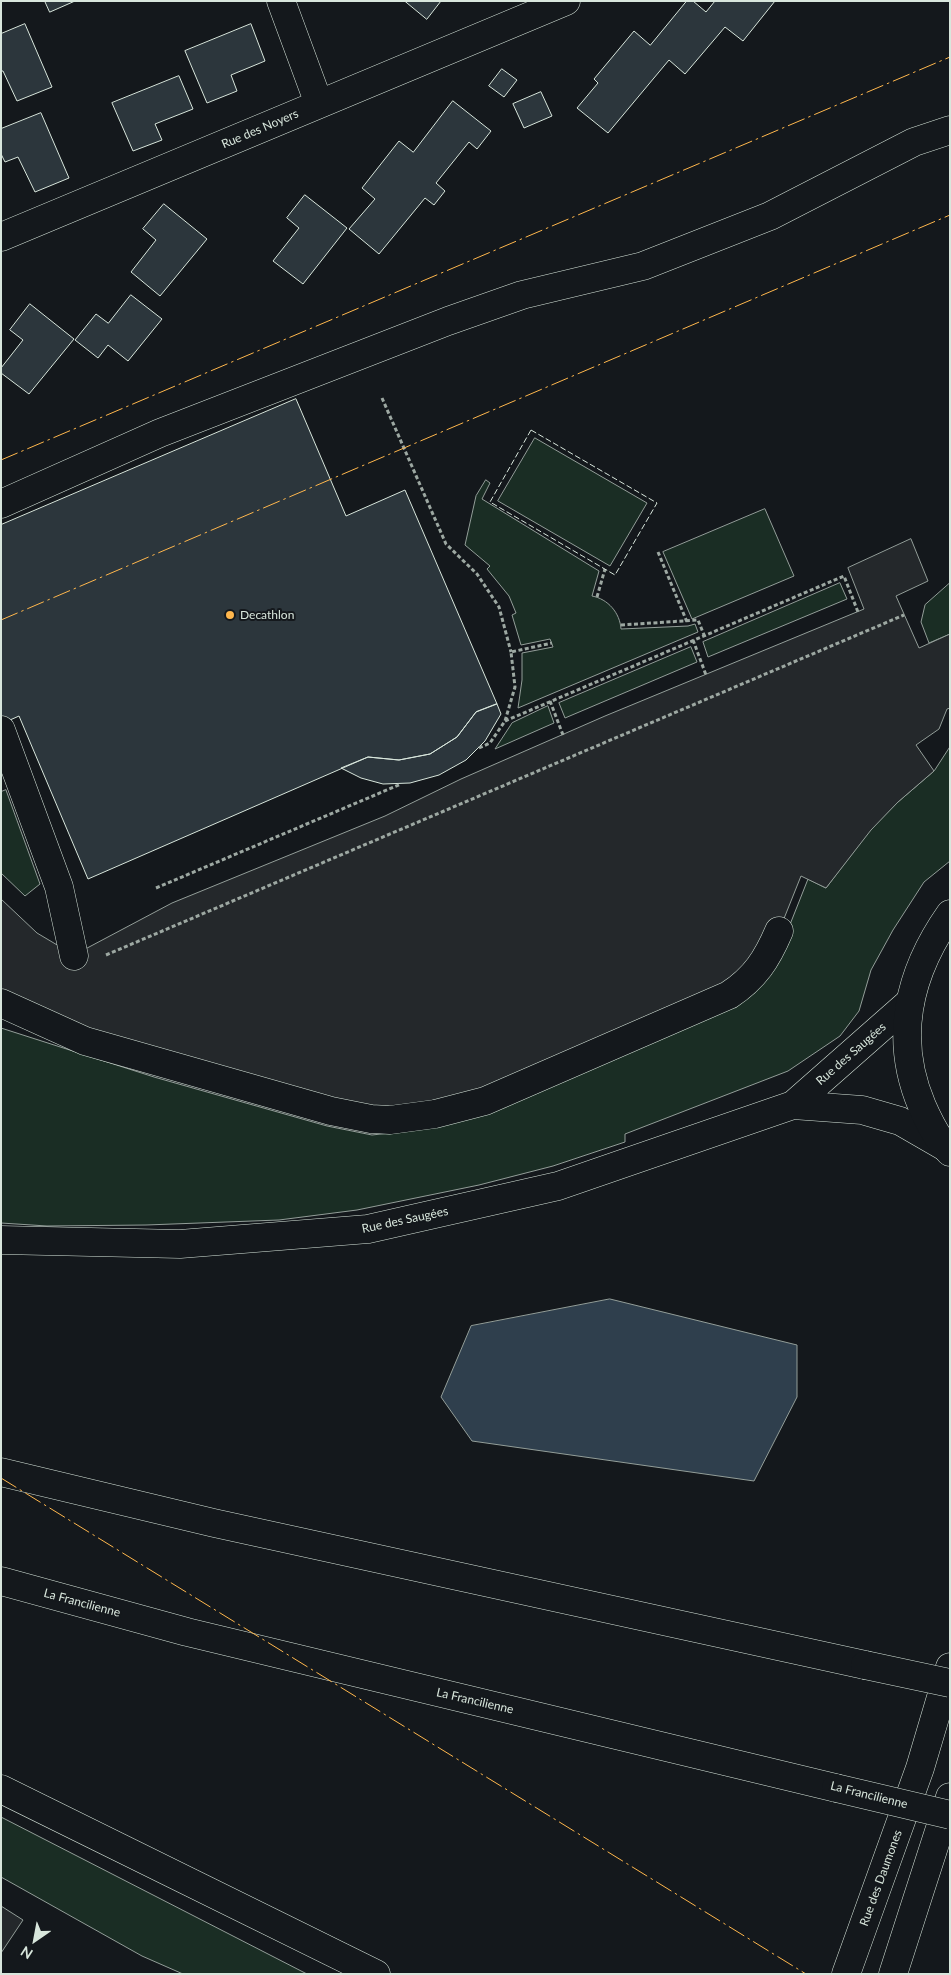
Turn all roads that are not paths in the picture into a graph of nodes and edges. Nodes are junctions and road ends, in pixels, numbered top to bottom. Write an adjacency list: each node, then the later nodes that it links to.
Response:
1 (281, 1): 3 (main road)
2 (566, 1): 3 (main road, Rue des Noyers)
3 (319, 104): 5 (main road, Rue des Noyers)
4 (950, 130): 6 (main road)
5 (1, 237)
6 (1, 504)
7 (1, 730): 10 (main road)
8 (950, 914): 11 (main road)
9 (780, 931): 12 (main road)
10 (74, 956)
11 (910, 1002): 13 (main road, Rue des Saugées); 14 (main road)
12 (1, 1003)
13 (793, 1105): 14 (main road, Rue des Saugées); 15 (main road, Rue des Saugées)
14 (947, 1149)
15 (1, 1240)
16 (1, 1472): 19 (main road, bridge)
17 (1, 1581): 22 (main road, La Francilienne, bridge)
18 (950, 1667): 23 (main road, Rue des Daumones)
19 (950, 1683)
20 (1, 1789): 24 (main road)
21 (950, 1797): 25 (main road)
22 (950, 1815)
23 (847, 1973)
24 (376, 1974)
25 (893, 1974)

